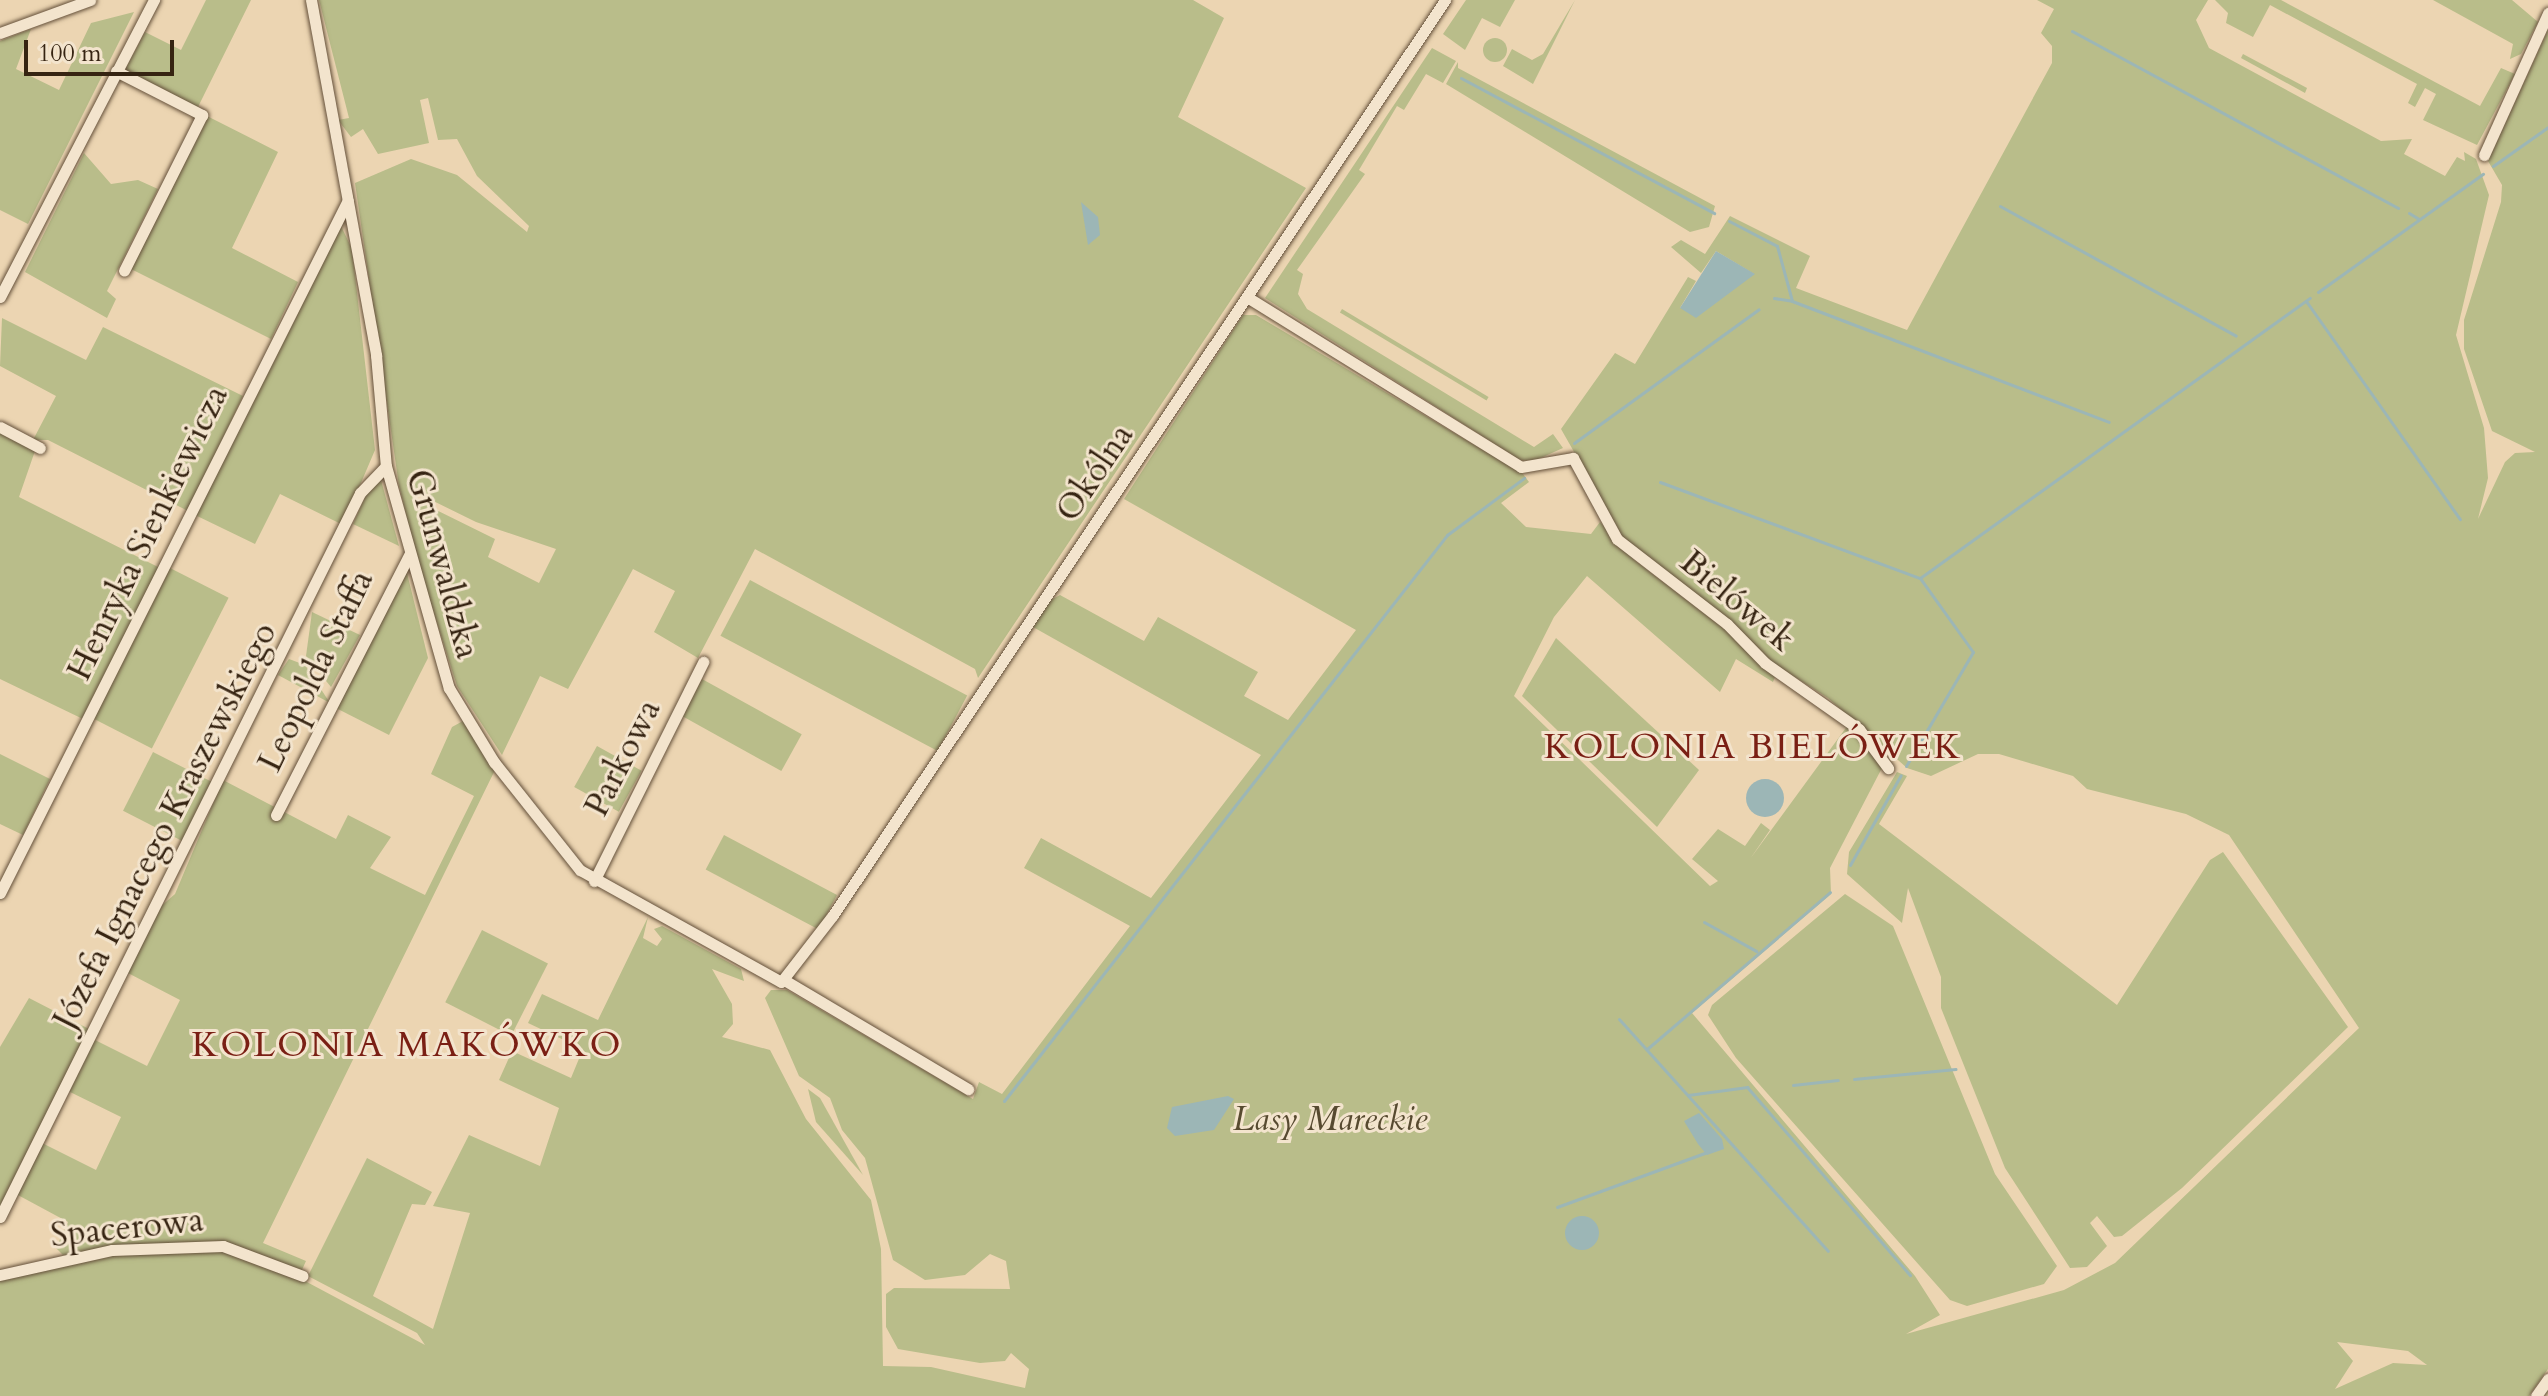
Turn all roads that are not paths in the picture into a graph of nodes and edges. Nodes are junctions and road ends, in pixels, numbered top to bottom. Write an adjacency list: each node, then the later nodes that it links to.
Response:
1 (90, 0): 6 (street)
2 (154, 0): 7 (street)
3 (311, 0): 9 (street, Grunwaldzka)
4 (1445, 0): 12 (street, Okólna)
5 (2548, 13): 8 (street)
6 (0, 33)
7 (116, 71): 10 (street); 11 (street)
8 (2484, 155)
9 (348, 199): 15 (street, Grunwaldzka); 21 (street, Henryka Sienkiewicza)
10 (124, 271)
11 (0, 297)
12 (1247, 297): 18 (street, Bielówek); 22 (street, Okólna)
13 (0, 427): 14 (street)
14 (40, 448)
15 (386, 466): 16 (street, Grunwaldzka); 24 (street, Józefa Ignacego Kraszewskiego)
16 (410, 553): 19 (street, Leopolda Staffa); 20 (street, Grunwaldzka)
17 (703, 662): 20 (street, Parkowa)
18 (1888, 768)
19 (276, 815)
20 (594, 881): 22 (street, Grunwaldzka)
21 (0, 893)
22 (788, 979): 23 (street, Grunwaldzka)
23 (968, 1089)
24 (0, 1217)
25 (0, 1275): 26 (street, Spacerowa)
26 (303, 1276)
27 (2548, 1379): 28 (street)
28 (2536, 1396)

